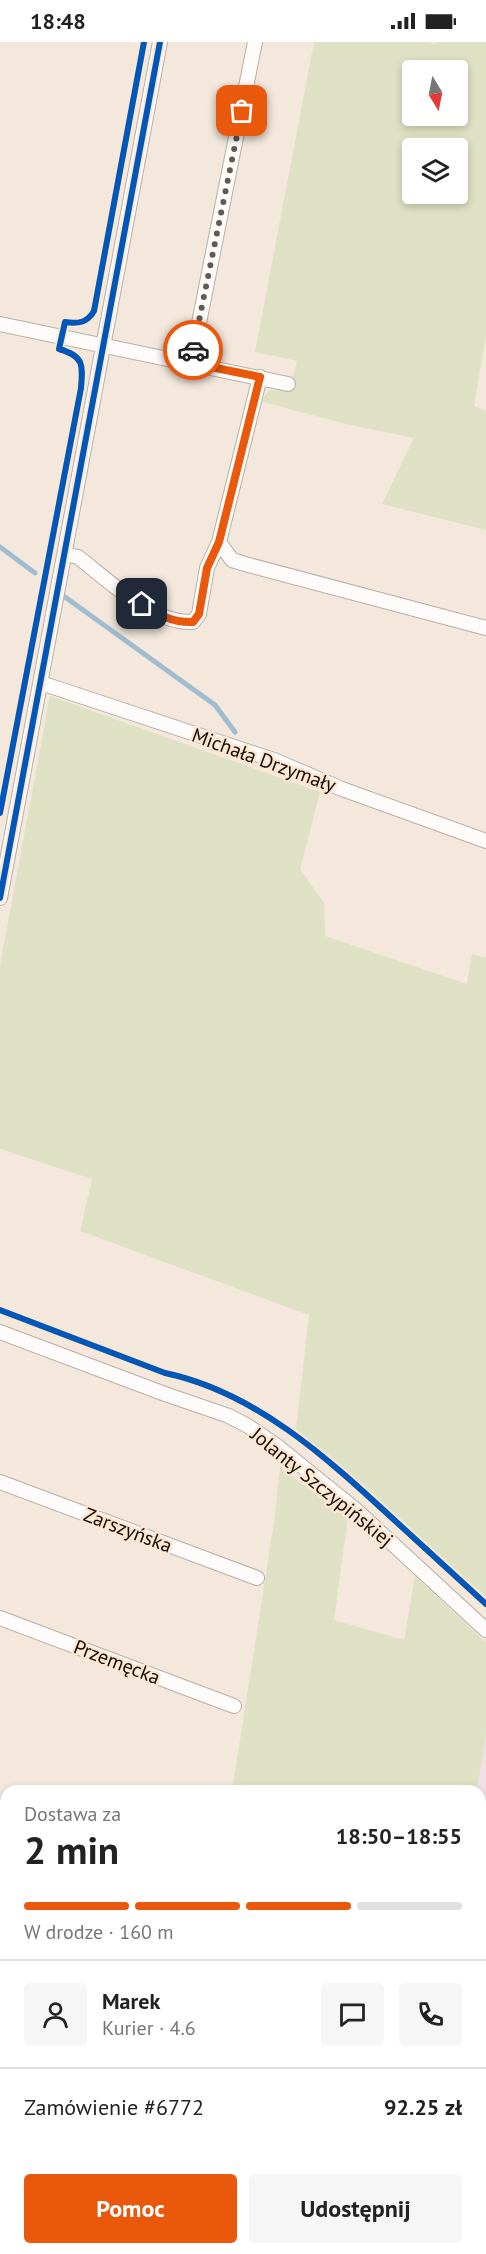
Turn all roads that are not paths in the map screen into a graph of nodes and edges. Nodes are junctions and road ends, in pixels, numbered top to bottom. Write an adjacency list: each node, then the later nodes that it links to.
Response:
1 (160, 42): 4 (street)
2 (255, 42): 5 (street)
3 (0, 324): 4 (street)
4 (103, 345): 5 (street); 9 (street)
5 (191, 363): 6 (street)
6 (260, 377): 7 (street); 8 (street)
7 (288, 384)
8 (219, 542): 9 (street); 10 (street)
9 (65, 554): 11 (street)
10 (486, 628)
11 (40, 683): 12 (street, Michała Drzymały); 13 (street)
12 (486, 842)
13 (0, 898)
14 (0, 1332): 18 (street, Jolanty Szczypińskiej)
15 (0, 1482): 16 (street, Zarszyńska)
16 (256, 1578)
17 (0, 1617): 19 (street, Przemęcka)
18 (486, 1630)
19 (234, 1706)

